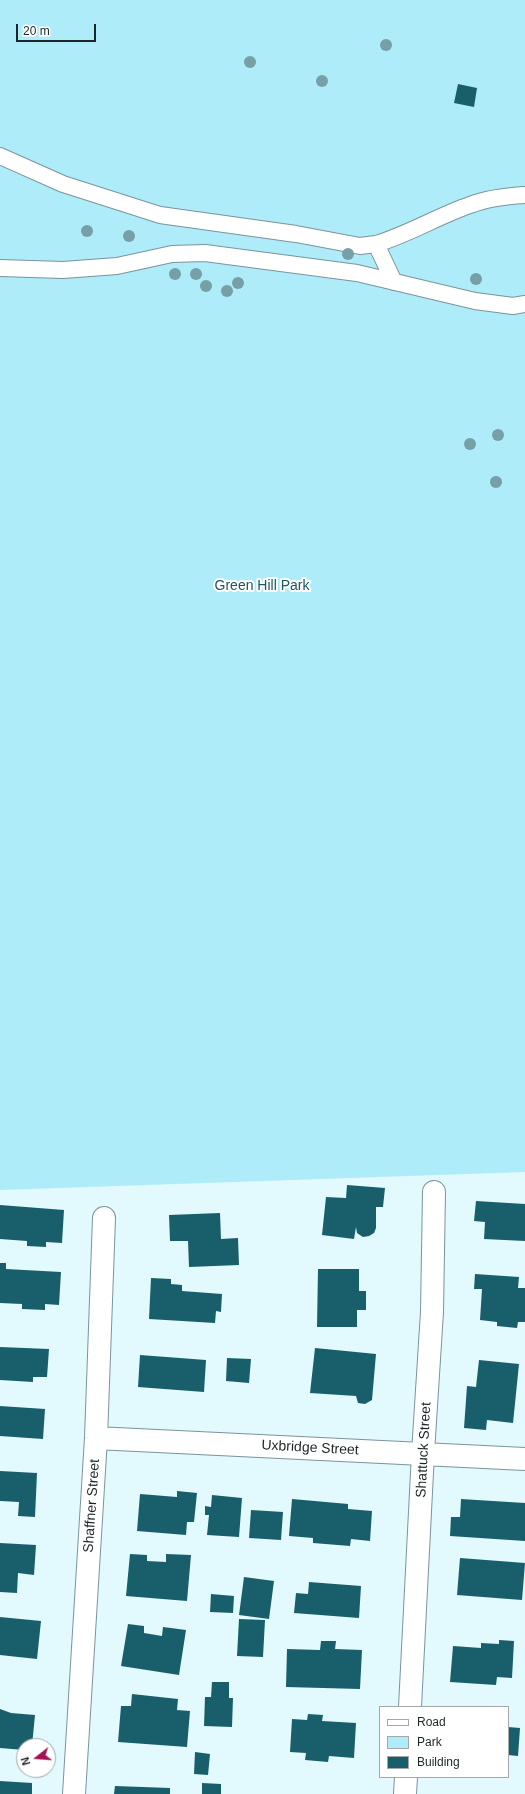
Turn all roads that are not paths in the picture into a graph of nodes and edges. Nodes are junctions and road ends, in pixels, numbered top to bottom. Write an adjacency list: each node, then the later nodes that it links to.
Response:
1 (0, 156): 3 (lane)
2 (525, 195): 3 (lane)
3 (376, 244): 5 (lane)
4 (0, 268): 5 (lane)
5 (394, 282): 6 (lane)
6 (525, 304)
7 (434, 1192): 10 (street, Shattuck Street)
8 (104, 1218): 9 (street, Shaffner Street)
9 (96, 1438): 10 (street, Uxbridge Street); 14 (street, Shaffner Street)
10 (423, 1454): 11 (street, Uxbridge Street); 12 (street, Shattuck Street)
11 (525, 1459)
12 (410, 1706)
13 (406, 1778): 15 (street)
14 (74, 1794)
15 (405, 1794)

